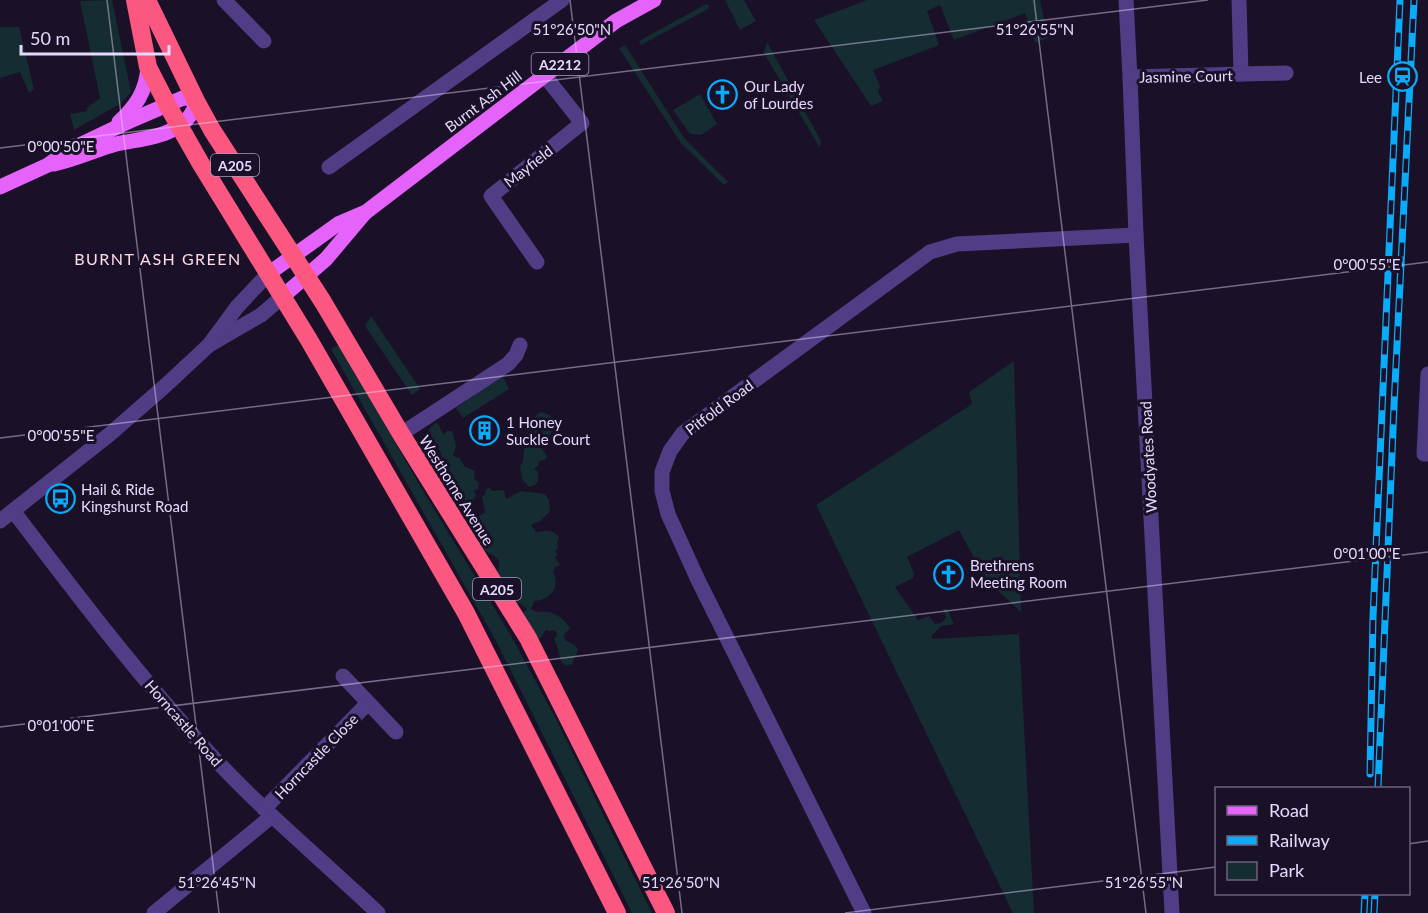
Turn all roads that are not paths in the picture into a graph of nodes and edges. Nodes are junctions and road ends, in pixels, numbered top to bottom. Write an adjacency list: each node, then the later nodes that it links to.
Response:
1 (135, 0): 9 (highway, A205)
2 (147, 0): 14 (highway, A205)
3 (224, 0): 8 (street)
4 (562, 0): 19 (street)
5 (654, 0): 12 (main road, Burnt Ash Hill / A2212)
6 (1126, 0): 13 (street, Woodyates Road)
7 (1239, 0): 11 (street, Jasmine Court)
8 (264, 41)
9 (148, 67): 15 (highway, A205); 17 (main road)
10 (1286, 73): 11 (street, Jasmine Court)
11 (1241, 74): 13 (street, Jasmine Court)
12 (545, 76): 21 (main road, Burnt Ash Hill / A2212); 24 (street, Mayfield)
13 (1130, 77): 22 (street, Woodyates Road)
14 (195, 100): 15 (main road); 16 (main road); 23 (highway, Westhorne Avenue / A205)
15 (168, 106): 16 (highway, A205); 17 (main road)
16 (180, 126): 18 (main road); 25 (highway, A205)
17 (108, 132): 18 (main road)
18 (48, 165): 20 (main road)
19 (329, 167)
20 (0, 187)
21 (366, 212): 23 (main road, Burnt Ash Hill / A2212); 26 (main road, Burnt Ash Hill / A2212)
22 (1136, 235): 43 (street, Pitfold Road); 44 (street, Woodyates Road)
23 (293, 255): 25 (main road, Burnt Ash Hill / A2212); 26 (highway, Westhorne Avenue / A205)
24 (537, 262)
25 (268, 274): 27 (highway, A205); 28 (street, Burnt Ash Hill)
26 (306, 276): 27 (main road, Burnt Ash Hill / A2212); 31 (highway, Westhorne Avenue / A205)
27 (282, 297): 28 (street, Burnt Ash Hill); 41 (highway, A205)
28 (209, 345): 33 (street, Burnt Ash Hill)
29 (520, 345): 31 (street)
30 (1428, 374): 32 (street)
31 (401, 434): 42 (highway, Westhorne Avenue / A205)
32 (1428, 454)
33 (14, 512): 34 (street, Burnt Ash Hill); 38 (street, Horncastle Road)
34 (0, 521)
35 (343, 676): 36 (street, Horncastle Close)
36 (368, 704): 37 (street, Horncastle Close); 38 (street, Horncastle Close)
37 (396, 732)
38 (268, 813): 39 (street, Horncastle Close); 40 (street, Horncastle Road)
39 (154, 913)
40 (378, 913)
41 (616, 913)
42 (666, 913)
43 (864, 913)
44 (1172, 913)

